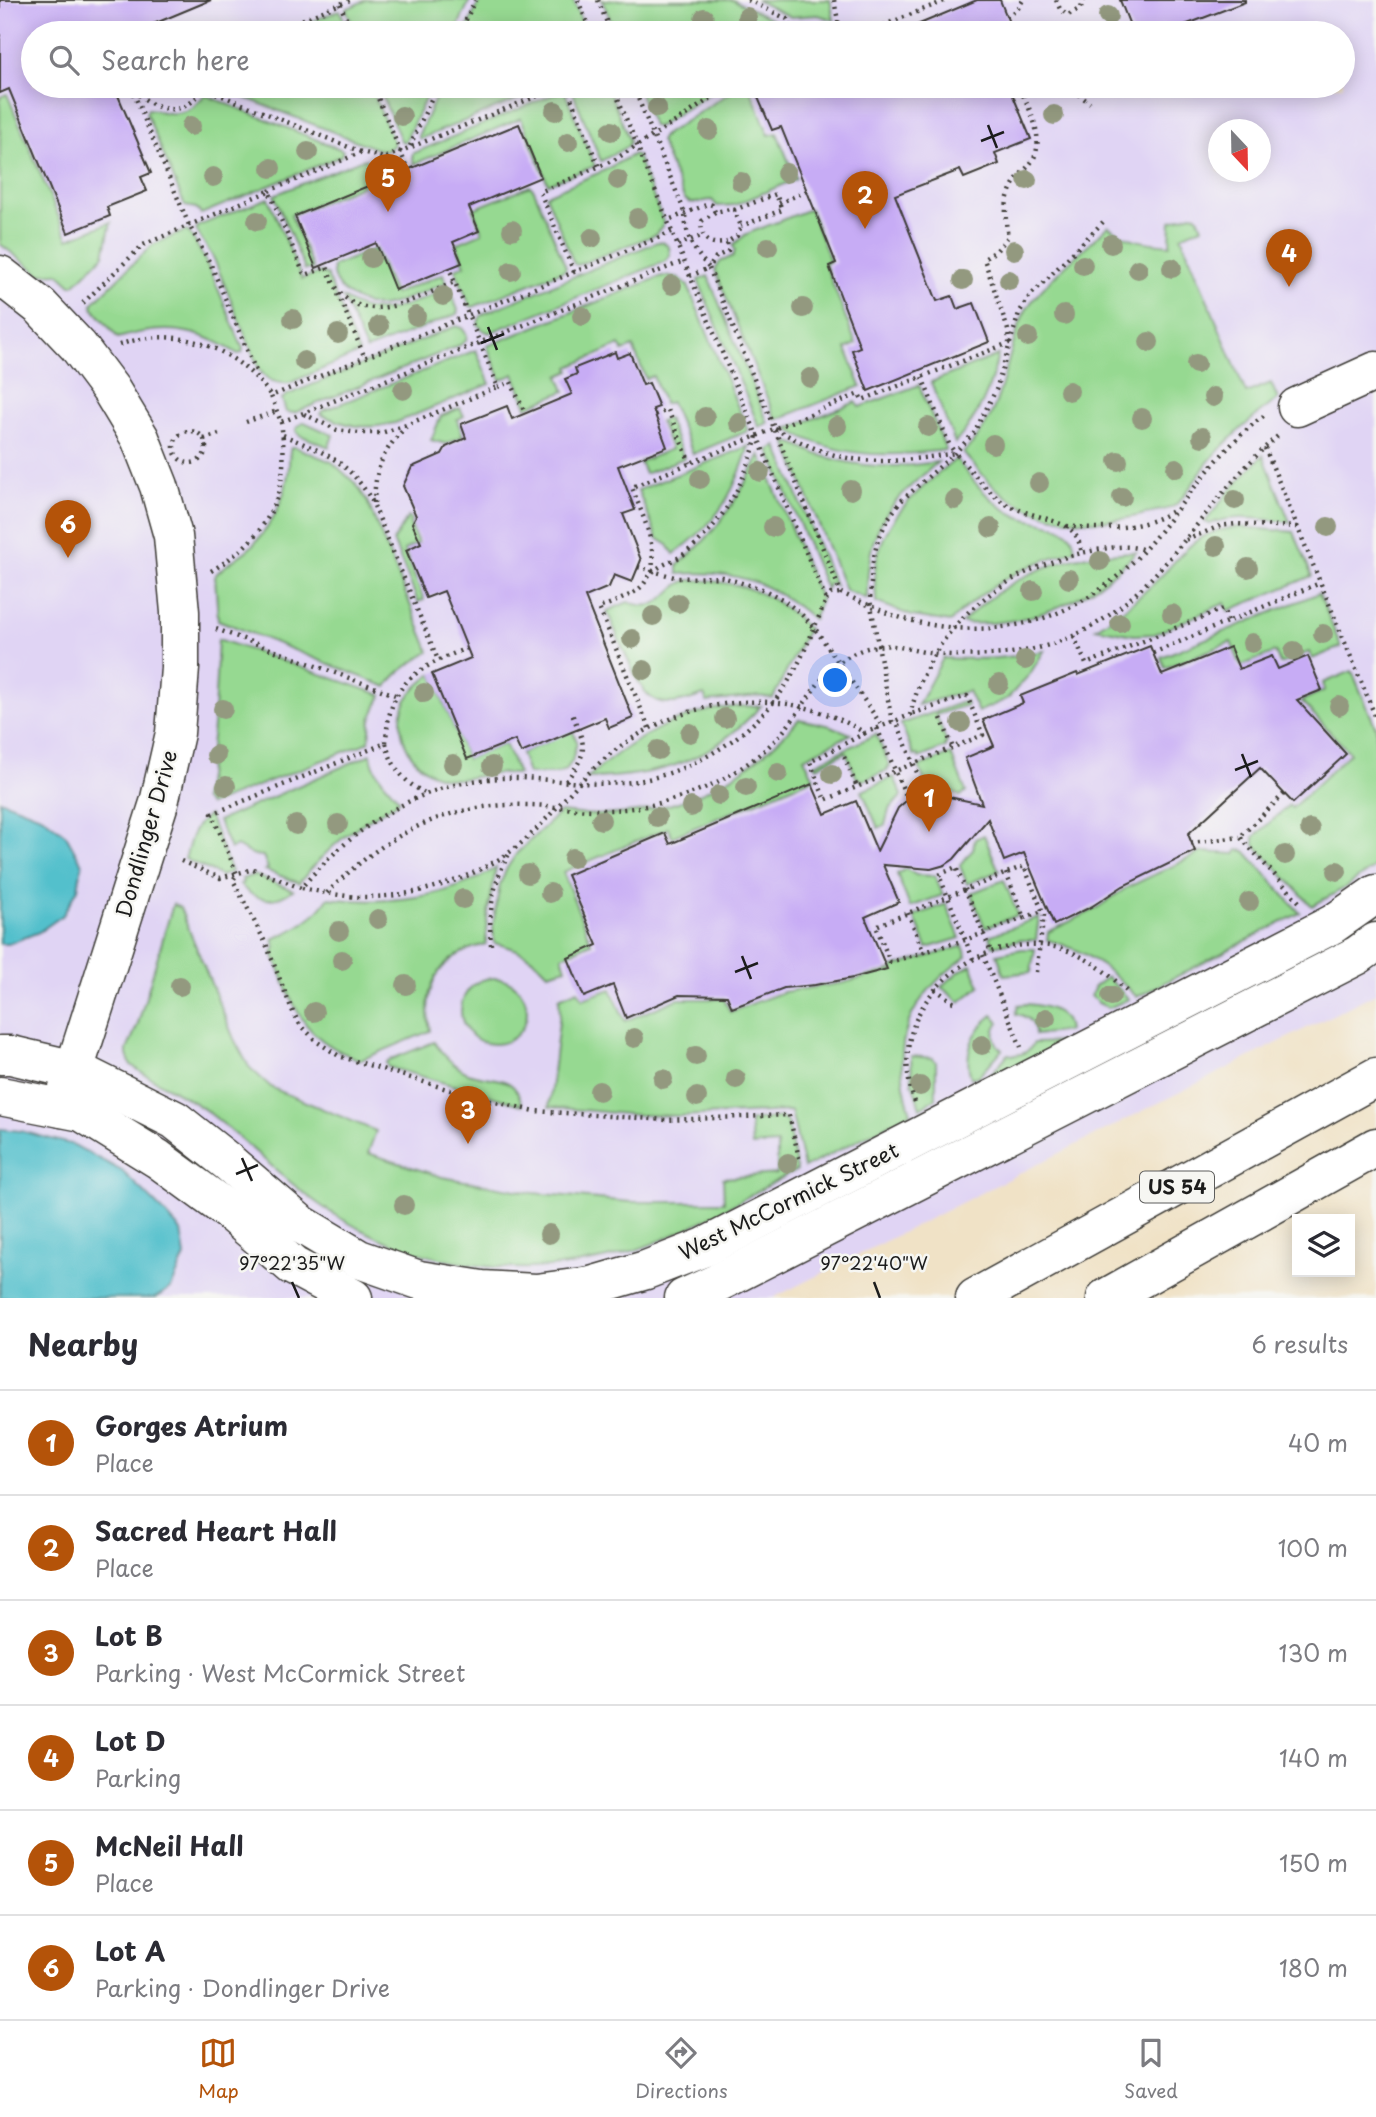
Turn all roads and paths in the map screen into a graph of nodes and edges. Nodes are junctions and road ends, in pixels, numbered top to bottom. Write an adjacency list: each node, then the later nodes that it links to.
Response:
1 (350, 0): 11 (path)
2 (475, 0): 15 (path)
3 (578, 0): 16 (path)
4 (598, 0): 17 (path)
5 (748, 0): 18 (path)
6 (834, 0): 19 (path)
7 (947, 0): 20 (path)
8 (1023, 0): 12 (path)
9 (1056, 0): 10 (path)
10 (1084, 0)
11 (340, 4): 13 (path); 14 (path)
12 (1006, 16)
13 (299, 21)
14 (347, 21)
15 (465, 21)
16 (586, 21)
17 (606, 21)
18 (789, 21)
19 (838, 21)
20 (894, 21)
21 (135, 98): 50 (path)
22 (144, 98): 23 (path)
23 (197, 98)
24 (230, 98): 39 (path)
25 (378, 98): 38 (path)
26 (431, 98): 37 (path)
27 (534, 98): 37 (path)
28 (569, 98): 40 (path)
29 (618, 98): 36 (path)
30 (638, 98): 35 (path)
31 (711, 98): 35 (path)
32 (1024, 98): 71 (path)
33 (1083, 98): 34 (path)
34 (1090, 103)
35 (653, 136): 36 (path); 47 (path)
36 (637, 146): 40 (path); 48 (path)
37 (409, 147): 38 (path)
38 (400, 151): 39 (path); 41 (path)
39 (362, 152): 42 (path)
40 (599, 167): 60 (path)
41 (408, 170)
42 (269, 191): 50 (path); 64 (path)
43 (807, 191): 44 (path)
44 (779, 203): 45 (path); 51 (path)
45 (734, 210): 46 (path); 51 (path)
46 (715, 212): 47 (path); 53 (path)
47 (685, 213): 48 (path); 54 (path)
48 (668, 220): 52 (path)
49 (1103, 222): 71 (path)
50 (189, 225): 66 (path); 75 (path)
51 (741, 226): 55 (path)
52 (672, 232): 56 (path); 60 (path)
53 (704, 235): 54 (path); 55 (path)
54 (689, 240): 56 (path); 59 (path)
55 (727, 242): 59 (path)
56 (678, 245): 57 (path)
57 (684, 261): 62 (path); 70 (path)
58 (449, 268): 63 (path)
59 (709, 268): 62 (path); 86 (path)
60 (573, 272): 68 (path)
61 (0, 275): 171 (main road, Dondlinger Drive)
62 (690, 276): 89 (path)
63 (455, 282): 64 (path); 68 (path)
64 (334, 283): 72 (path)
65 (74, 295): 66 (path)
66 (83, 303): 67 (path)
67 (91, 312)
68 (468, 316): 70 (path); 72 (path)
69 (111, 337): 75 (path)
70 (480, 343): 76 (path); 79 (path)
71 (1009, 343): 74 (path); 92 (path)
72 (365, 358): 77 (path)
73 (1376, 371): 82 (main road)
74 (922, 377): 86 (path); 92 (path)
75 (260, 380): 77 (path)
76 (498, 387): 80 (path); 85 (path)
77 (271, 396): 78 (path)
78 (276, 411): 83 (path); 84 (path)
79 (303, 414): 84 (path); 85 (path)
80 (525, 414)
81 (655, 415): 93 (path)
82 (1283, 417): 91 (path); 95 (path)
83 (246, 422)
84 (281, 422): 88 (path)
85 (409, 424): 94 (path)
86 (774, 428): 89 (path); 92 (path); 105 (path)
87 (219, 434): 90 (path)
88 (283, 435): 94 (path); 102 (path)
89 (757, 435): 93 (path); 103 (path); 106 (path)
90 (204, 439): 90 (path)
91 (1265, 448): 97 (path); 98 (path)
92 (956, 453): 96 (path); 107 (path)
93 (690, 463): 103 (path)
94 (374, 505): 117 (path)
95 (1181, 505): 96 (path); 99 (path)
96 (1066, 526): 100 (path)
97 (1297, 527): 98 (path); 104 (path)
98 (1185, 540): 112 (path)
99 (1144, 550): 100 (path); 110 (path)
100 (1082, 553): 110 (path)
101 (638, 568): 103 (path)
102 (210, 571)
103 (652, 572): 109 (path); 128 (path)
104 (1320, 583): 108 (path); 125 (path)
105 (841, 593): 106 (path); 107 (path)
106 (826, 600): 109 (path)
107 (872, 606): 110 (path); 113 (path)
108 (1228, 621): 112 (path); 116 (path)
109 (814, 627): 118 (path); 120 (path)
110 (953, 627): 115 (path)
111 (216, 629): 119 (path)
112 (1074, 636): 115 (path)
113 (879, 645): 115 (path); 118 (path); 126 (path)
114 (467, 648): 117 (path)
115 (933, 653): 123 (path)
116 (1153, 653)
117 (438, 660): 119 (path)
118 (839, 663): 121 (path); 127 (path)
119 (395, 695): 130 (path)
120 (773, 702): 121 (path); 128 (path); 136 (path)
121 (801, 708): 129 (path); 140 (path)
122 (572, 714): 135 (path)
123 (910, 715): 126 (path); 131 (path)
124 (941, 718): 131 (path)
125 (1376, 718)
126 (894, 721): 127 (path); 133 (path)
127 (880, 727): 129 (path); 134 (path)
128 (649, 728): 136 (path)
129 (865, 733): 137 (path)
130 (386, 743): 138 (path); 146 (path)
131 (953, 748): 133 (path)
132 (845, 757): 137 (path)
133 (913, 764): 134 (path); 134 (path)
134 (896, 771): 137 (path)
135 (566, 781): 136 (path); 138 (path)
136 (579, 782): 140 (path)
137 (857, 787)
138 (427, 794): 147 (path)
139 (1284, 794): 141 (path)
140 (559, 807): 143 (path); 149 (path)
141 (1240, 837): 142 (path); 153 (path)
142 (1191, 843)
143 (511, 850): 149 (path); 159 (path)
144 (181, 860): 146 (path)
145 (1006, 873): 148 (path); 152 (path); 155 (path)
146 (237, 874): 147 (path); 177 (path)
147 (301, 888): 149 (path)
148 (966, 890): 151 (path); 151 (path); 156 (path)
149 (327, 893)
150 (1376, 894): 171 (main road, West McCormick Street)
151 (948, 898): 154 (path); 157 (path)
152 (1042, 911): 155 (path); 160 (path)
153 (1308, 912)
154 (908, 913): 162 (path); 162 (path)
155 (1024, 918): 156 (path)
156 (984, 934): 157 (path); 161 (path)
157 (965, 940): 162 (path); 164 (path)
158 (1376, 942): 179 (main road, West McCormick Street)
159 (491, 945)
160 (1041, 945): 161 (path); 165 (path); 167 (path)
161 (991, 952): 163 (path)
162 (924, 953)
163 (983, 955): 164 (path); 169 (path)
164 (973, 959): 166 (path)
165 (1036, 972)
166 (935, 989): 168 (path); 174 (path)
167 (1135, 1001)
168 (956, 1004)
169 (1021, 1047)
170 (0, 1055): 171 (main road, West McCormick Street)
171 (75, 1070): 175 (main road, Dondlinger Drive)
172 (1376, 1077): 180 (main road, US 54)
173 (0, 1096): 175 (main road)
174 (915, 1104)
175 (62, 1108): 178 (main road)
176 (1376, 1147): 181 (main road, US 54)
177 (803, 1173)
178 (353, 1298)
179 (684, 1298)
180 (975, 1298)
181 (1106, 1298)

